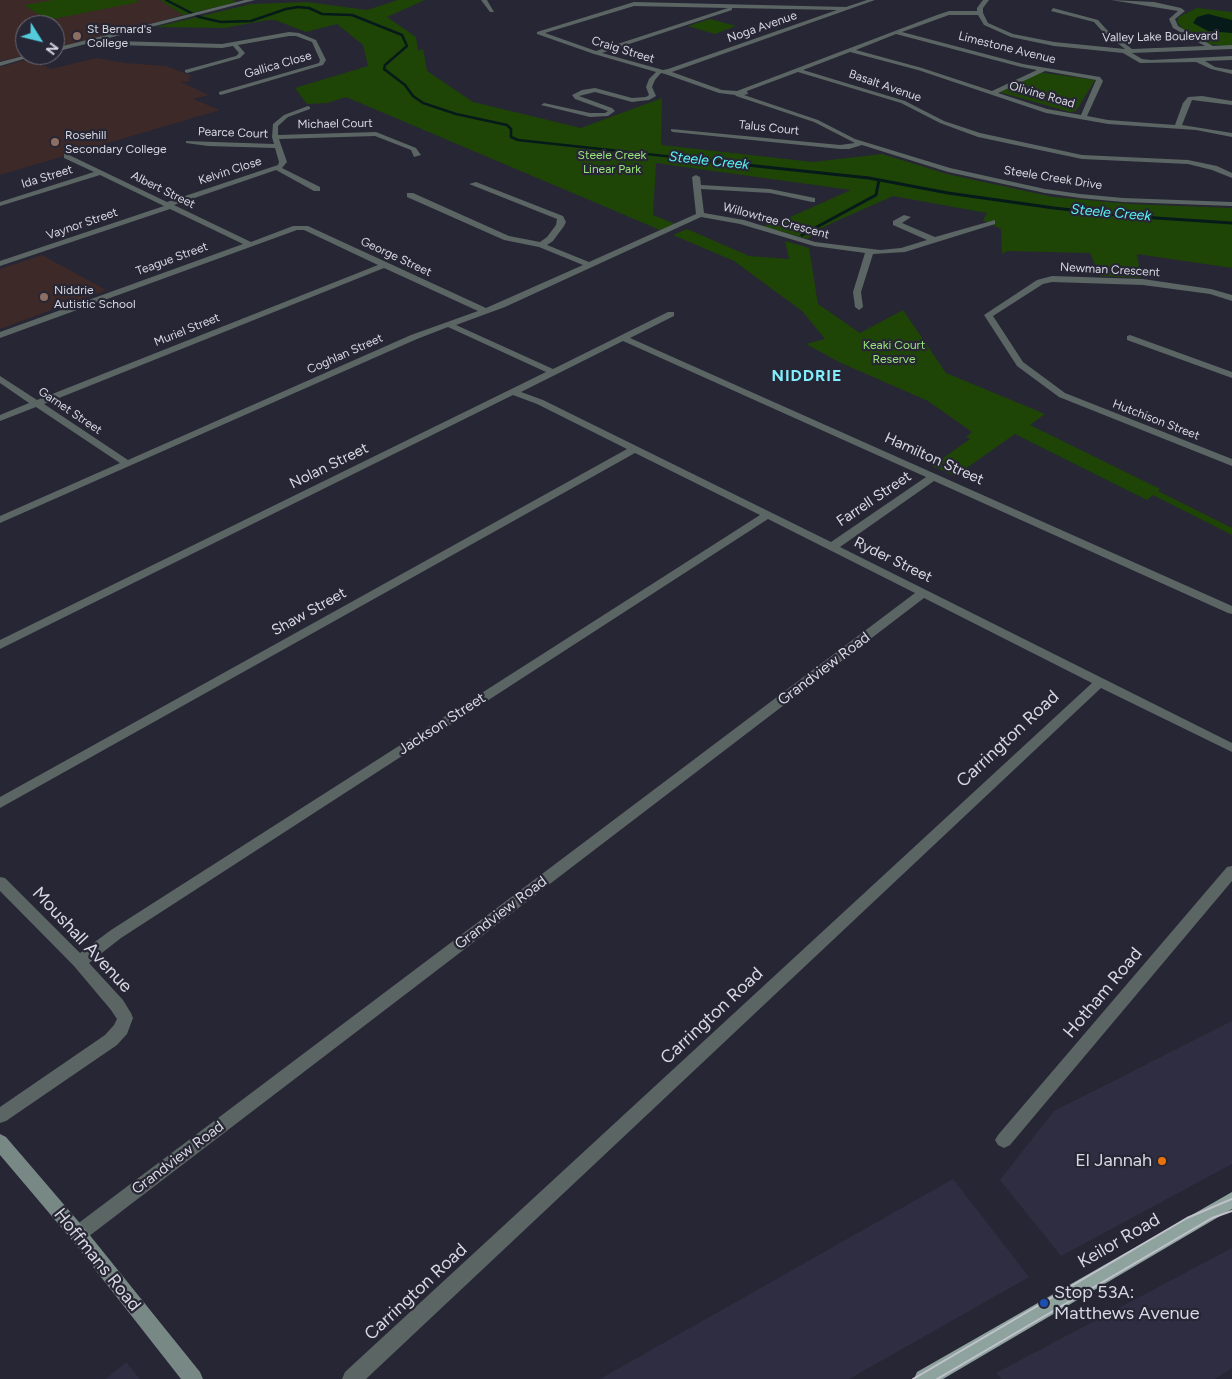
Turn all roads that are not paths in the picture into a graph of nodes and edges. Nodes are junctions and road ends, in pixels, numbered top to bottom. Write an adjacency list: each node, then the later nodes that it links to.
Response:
1 (252, 0): 14 (street)
2 (484, 0): 10 (street)
3 (872, 0): 8 (street, Noga Avenue)
4 (986, 0): 12 (street)
5 (1114, 0): 16 (street)
6 (967, 5): 11 (street)
7 (733, 6): 8 (street); 21 (street); 21 (street, Craig Street)
8 (846, 9): 29 (street, Noga Avenue)
9 (1053, 10): 20 (street)
10 (492, 11)
11 (958, 13): 12 (street); 13 (street)
12 (980, 13): 20 (street, Valley Lake Boulevard)
13 (898, 33): 19 (street); 27 (street, Limestone Avenue)
14 (99, 39): 15 (street); 17 (street)
15 (235, 45): 28 (street); 32 (street, Gallica Close)
16 (1211, 47): 18 (street, Valley Lake Boulevard); 20 (street, Valley Lake Boulevard)
17 (65, 48)
18 (1232, 48)
19 (851, 50): 26 (street); 33 (street, Olivine Road)
20 (1128, 51): 24 (street)
21 (596, 53): 29 (street, Craig Street)
22 (1232, 58): 24 (street)
23 (15, 60): 25 (street)
24 (1198, 60): 30 (street)
25 (0, 64)
26 (798, 70): 31 (street); 51 (street, Basalt Avenue)
27 (1043, 70): 33 (street); 38 (street, Limestone Avenue)
28 (187, 71)
29 (663, 72): 34 (street, Steele Creek Drive); 36 (street, Craig Street)
30 (1232, 72)
31 (747, 91): 34 (street); 46 (street, Steele Creek Drive)
32 (221, 93)
33 (993, 93): 38 (street, Olivine Road)
34 (737, 94): 44 (street, Steele Creek Drive)
35 (1232, 103): 39 (street)
36 (544, 105)
37 (308, 108): 42 (street)
38 (1083, 118): 39 (street, Olivine Road)
39 (1178, 126): 41 (street, Olivine Road)
40 (673, 130): 44 (street, Talus Court)
41 (1232, 135)
42 (275, 137): 45 (street, Kelvin Close); 47 (street, Michael Court)
43 (188, 142): 45 (street, Pearce Court)
44 (862, 143): 46 (street, Steele Creek Drive)
45 (278, 146): 49 (street, Kelvin Close)
46 (876, 147): 59 (street, Steele Creek Drive)
47 (417, 155)
48 (67, 156): 50 (street, Albert Street)
49 (277, 168): 55 (street); 60 (street, Kelvin Close)
50 (101, 172): 58 (street, Ida Street); 60 (street, Albert Street)
51 (1232, 176)
52 (696, 177): 54 (street)
53 (475, 186): 67 (street)
54 (698, 187): 57 (street); 61 (street)
55 (318, 189)
56 (412, 198): 67 (street)
57 (812, 200)
58 (0, 204)
59 (1232, 204)
60 (170, 205): 66 (street, Albert Street); 69 (street, Vaynor Street)
61 (700, 215): 68 (street, Willowtree Crescent); 71 (street, Coghlan Street)
62 (907, 217): 65 (street)
63 (992, 222): 65 (street, Willowtree Crescent)
64 (296, 228): 66 (street, Teague Street); 70 (street, George Street)
65 (932, 240): 68 (street, Willowtree Crescent)
66 (249, 244): 77 (street, Teague Street)
67 (542, 246): 71 (street)
68 (870, 251): 73 (street)
69 (0, 264)
70 (384, 265): 74 (street, George Street); 85 (street, Muriel Street)
71 (589, 266): 74 (street, Coghlan Street)
72 (1232, 298): 84 (street, Newman Crescent)
73 (859, 308)
74 (485, 311): 76 (street, Coghlan Street)
75 (671, 314): 78 (street, Nolan Street)
76 (448, 324): 80 (street); 88 (street, Coghlan Street)
77 (0, 335)
78 (623, 338): 80 (street, Nolan Street); 90 (street, Hamilton Street)
79 (1130, 338): 81 (street)
80 (550, 373): 83 (street, Nolan Street)
81 (1232, 374)
82 (0, 379): 85 (street, Garnet Street)
83 (516, 390): 87 (street, Ryder Street); 96 (street, Nolan Street)
84 (1070, 400): 89 (street, Hutchison Street)
85 (37, 404): 86 (street, Muriel Street); 88 (street, Garnet Street)
86 (0, 418)
87 (634, 449): 91 (street, Ryder Street); 99 (street, Shaw Street)
88 (126, 463): 92 (street, Coghlan Street)
89 (1232, 463)
90 (934, 476): 93 (street, Farrell Street); 95 (street, Hamilton Street)
91 (768, 515): 93 (street, Ryder Street); 102 (street, Jackson Street)
92 (0, 520)
93 (832, 546): 94 (street, Ryder Street)
94 (924, 592): 97 (street, Ryder Street); 107 (street, Grandview Road)
95 (1232, 610)
96 (0, 645)
97 (1100, 682): 98 (street, Ryder Street); 109 (street, Carrington Road)
98 (1232, 748)
99 (0, 803)
100 (1232, 871): 104 (street, Hotham Road)
101 (0, 882): 102 (street, Moushall Avenue)
102 (76, 959): 103 (street, Moushall Avenue)
103 (0, 1116)
104 (1004, 1140)
105 (0, 1142): 107 (main road, Hoffmans Road)
106 (1232, 1200): 110 (main road, Keilor Road)
107 (78, 1234): 108 (main road, Hoffmans Road)
108 (193, 1379)
109 (352, 1379)
110 (924, 1379)

